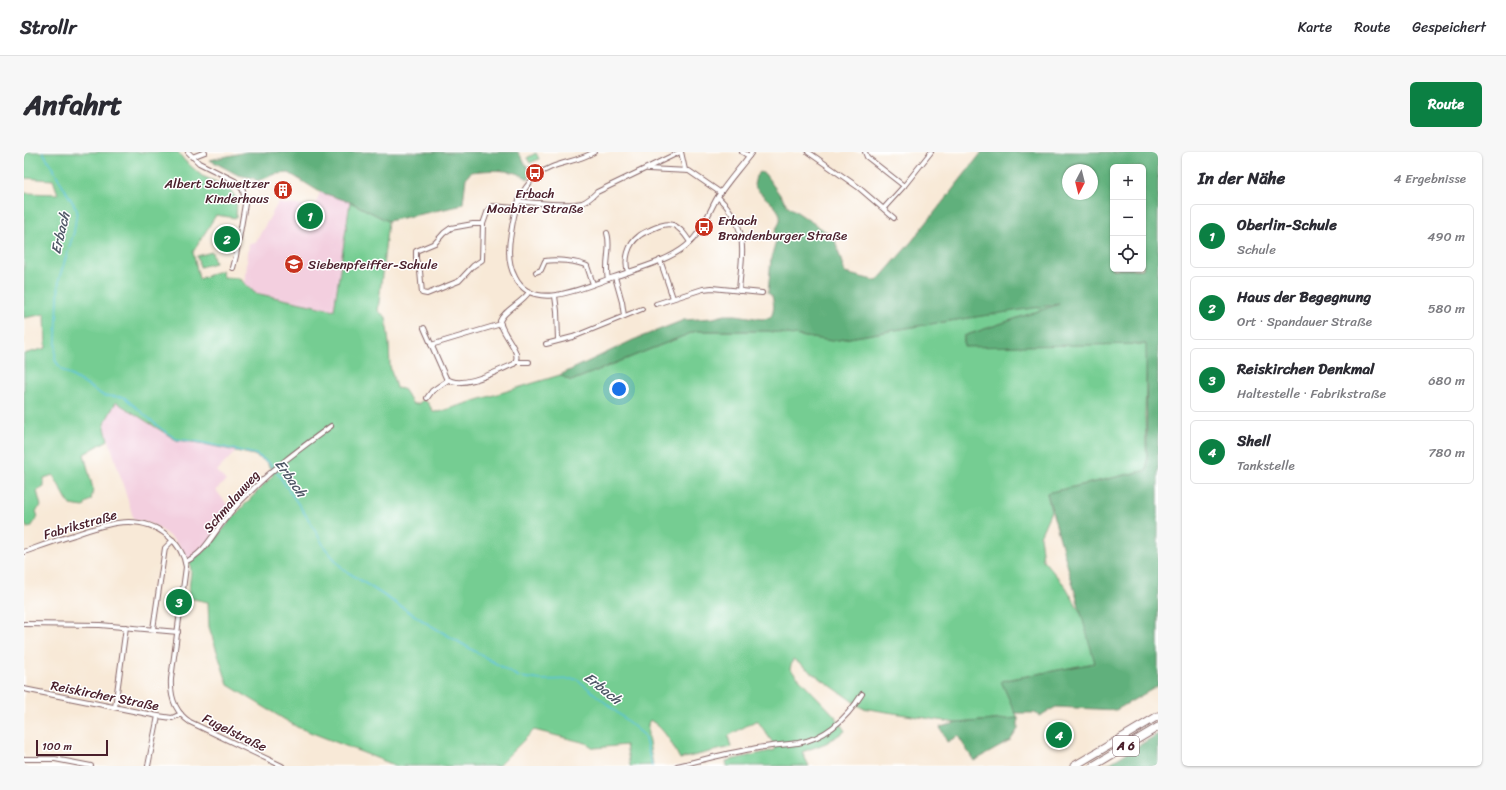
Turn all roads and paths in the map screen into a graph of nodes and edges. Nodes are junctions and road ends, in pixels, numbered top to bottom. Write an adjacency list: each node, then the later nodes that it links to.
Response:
1 (188, 152): 11 (street)
2 (205, 152): 11 (street)
3 (594, 152): 16 (street)
4 (681, 152): 12 (street); 13 (street)
5 (742, 152): 10 (street)
6 (752, 152): 10 (street)
7 (808, 152): 18 (street)
8 (865, 152): 14 (street)
9 (931, 152): 14 (street)
10 (749, 156): 15 (street)
11 (192, 157): 24 (street)
12 (647, 169): 13 (street); 16 (street)
13 (685, 170): 15 (street)
14 (904, 186): 18 (street)
15 (719, 195): 22 (street); 30 (street)
16 (519, 201): 17 (street)
17 (516, 208): 20 (street); 31 (street)
18 (884, 208): 19 (street)
19 (894, 218)
20 (483, 224): 20 (street)
21 (607, 233): 28 (street)
22 (690, 242): 23 (street); 26 (street)
23 (660, 260): 26 (street); 34 (street)
24 (233, 268)
25 (536, 272): 29 (street)
26 (628, 272): 27 (street)
27 (615, 277): 28 (street); 37 (street)
28 (608, 279): 29 (street)
29 (593, 284): 33 (street)
30 (739, 291): 32 (street); 34 (street)
31 (529, 292): 33 (street); 38 (street)
32 (762, 293)
33 (555, 296): 40 (street)
34 (673, 298): 35 (street)
35 (656, 304)
36 (642, 309): 37 (street)
37 (624, 316): 40 (street)
38 (501, 324): 42 (street); 43 (street)
39 (424, 328): 42 (street)
40 (558, 340): 41 (street)
41 (546, 344)
42 (431, 345): 45 (street)
43 (516, 362): 44 (street); 45 (street)
44 (529, 362)
45 (448, 380): 46 (street)
46 (427, 398)
47 (331, 426): 50 (street, Schmalauweg)
48 (173, 540): 49 (street, Fabrikstraße); 50 (street, Fabrikstraße); 53 (street)
49 (24, 552)
50 (185, 562): 54 (street, Fabrikstraße)
51 (24, 624): 52 (street)
52 (126, 627): 53 (street); 57 (street)
53 (153, 629): 54 (street)
54 (178, 632): 58 (street, Fabrikstraße)
55 (24, 689): 57 (street, Reiskircher Straße)
56 (862, 694): 66 (street)
57 (115, 707): 60 (street, Reiskircher Straße)
58 (181, 714): 60 (street, Reiskircher Straße); 65 (street, Fugelstraße)
59 (1158, 715): 67 (highway, A 6)
60 (158, 716): 64 (street)
61 (1158, 727): 68 (highway, A 6)
62 (24, 759): 63 (street)
63 (92, 766)
64 (148, 766)
65 (282, 766)
66 (677, 766)
67 (1074, 766)
68 (1093, 766)

